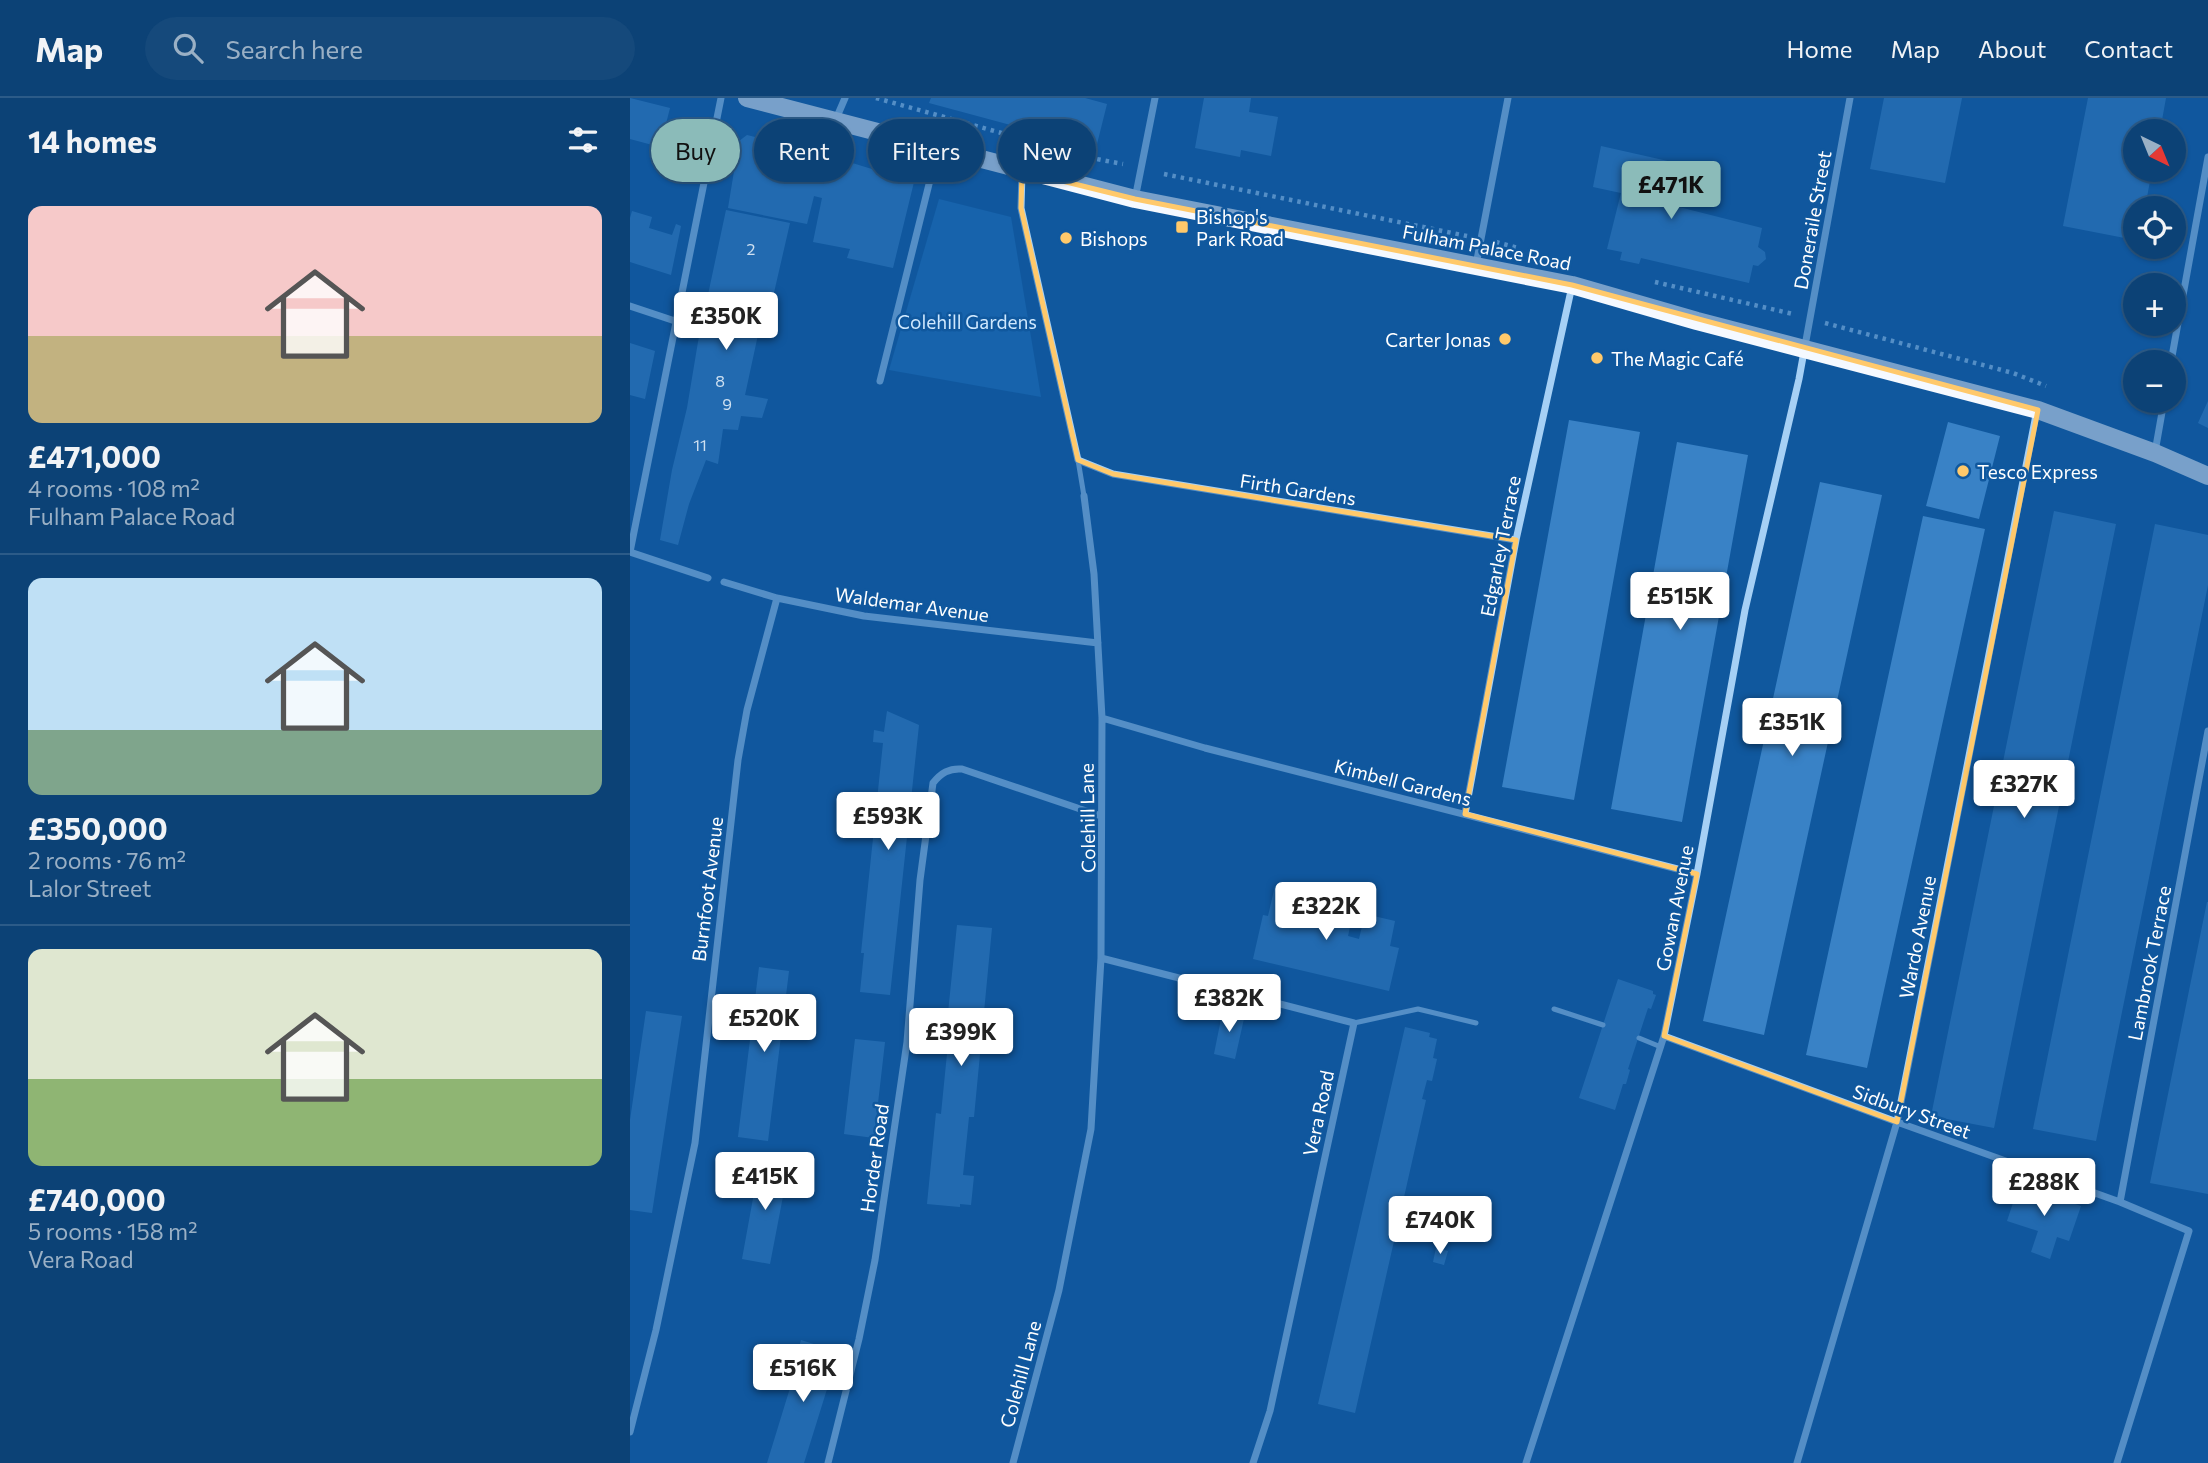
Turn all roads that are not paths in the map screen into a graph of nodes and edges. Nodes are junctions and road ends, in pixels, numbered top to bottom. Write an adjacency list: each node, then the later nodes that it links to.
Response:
1 (721, 98): 17 (street)
2 (747, 98): 7 (main road, Fulham Palace Road)
3 (845, 98): 8 (street)
4 (1155, 98): 13 (street)
5 (1508, 98): 14 (street)
6 (1850, 98): 18 (street, Doneraile Street)
7 (832, 119)
8 (836, 119)
9 (2208, 157): 19 (street)
10 (930, 182): 20 (street)
11 (1022, 182): 24 (street, Colehill Lane)
12 (1066, 182): 13 (main road, Fulham Palace Road)
13 (1135, 199): 14 (main road, Fulham Palace Road)
14 (1476, 265): 15 (main road, Fulham Palace Road)
15 (1572, 285): 18 (main road, Fulham Palace Road); 27 (street, Edgarley Terrace)
16 (630, 306): 17 (street)
17 (675, 321): 28 (street)
18 (1804, 347): 21 (main road, Fulham Palace Road); 37 (street, Gowan Avenue)
19 (2173, 350)
20 (880, 381)
21 (2038, 410): 23 (main road, Fulham Palace Road); 46 (street, Wardo Avenue)
22 (2162, 413): 23 (street)
23 (2155, 453): 25 (main road, Fulham Palace Road)
24 (1078, 460): 26 (lane, Colehill Lane); 27 (street, Firth Gardens)
25 (2208, 476)
26 (1084, 496): 32 (street, Colehill Lane)
27 (1516, 540): 35 (street, Edgarley Terrace)
28 (630, 552): 29 (street)
29 (708, 578)
30 (724, 582): 31 (street, Waldemar Avenue)
31 (777, 598): 32 (street, Waldemar Avenue); 48 (street, Burnfoot Avenue)
32 (1098, 643): 33 (street, Colehill Lane)
33 (1102, 718): 35 (street, Kimbell Gardens); 36 (street, Colehill Lane)
34 (2208, 731): 47 (street, Lambrook Terrace)
35 (1465, 814): 37 (street, Kimbell Gardens)
36 (1101, 816): 38 (street, Colehill Lane); 49 (street, Horder Road)
37 (1697, 874): 43 (street, Gowan Avenue)
38 (1101, 958): 40 (street); 50 (street, Colehill Lane)
39 (1554, 1009): 42 (lane)
40 (1354, 1023): 41 (lane); 51 (street, Vera Road)
41 (1476, 1023)
42 (1603, 1025)
43 (1664, 1036): 45 (street, Gowan Avenue); 46 (street, Sidbury Street)
44 (1639, 1038): 45 (lane)
45 (1661, 1046): 52 (street, Gowan Avenue)
46 (1897, 1122): 47 (street, Sidbury Street); 53 (street, Wardo Avenue)
47 (2120, 1202): 54 (street, Sidbury Street)
48 (630, 1432)
49 (828, 1463)
50 (1013, 1463)
51 (1253, 1463)
52 (1526, 1463)
53 (1797, 1463)
54 (2117, 1463)

